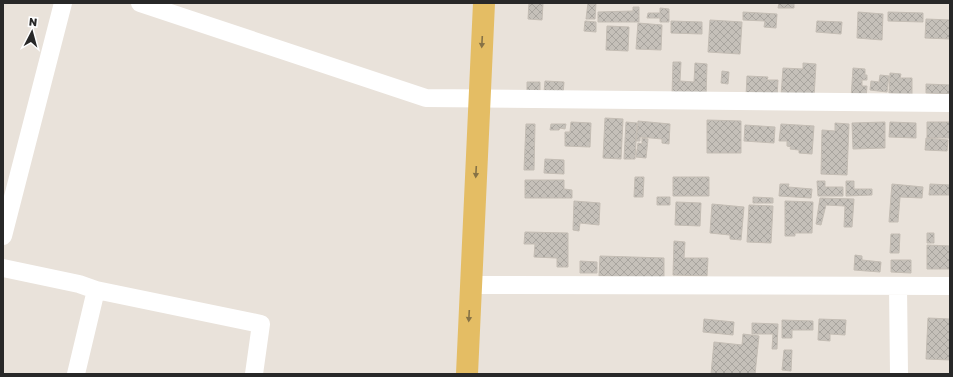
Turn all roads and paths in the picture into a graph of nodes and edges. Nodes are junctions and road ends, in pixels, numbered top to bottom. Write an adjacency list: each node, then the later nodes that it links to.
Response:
1 (62, 3): 6 (street)
2 (140, 3): 4 (street)
3 (484, 3): 4 (main road, one-way to 4)
4 (479, 98): 5 (street); 8 (main road, one-way to 8)
5 (950, 103)
6 (3, 236)
7 (3, 268): 11 (street)
8 (471, 285): 9 (street); 14 (main road, one-way to 14)
9 (898, 286): 10 (street); 15 (street)
10 (950, 286)
11 (96, 290): 12 (street); 13 (street)
12 (76, 374)
13 (254, 374)
14 (467, 374)
15 (899, 374)

